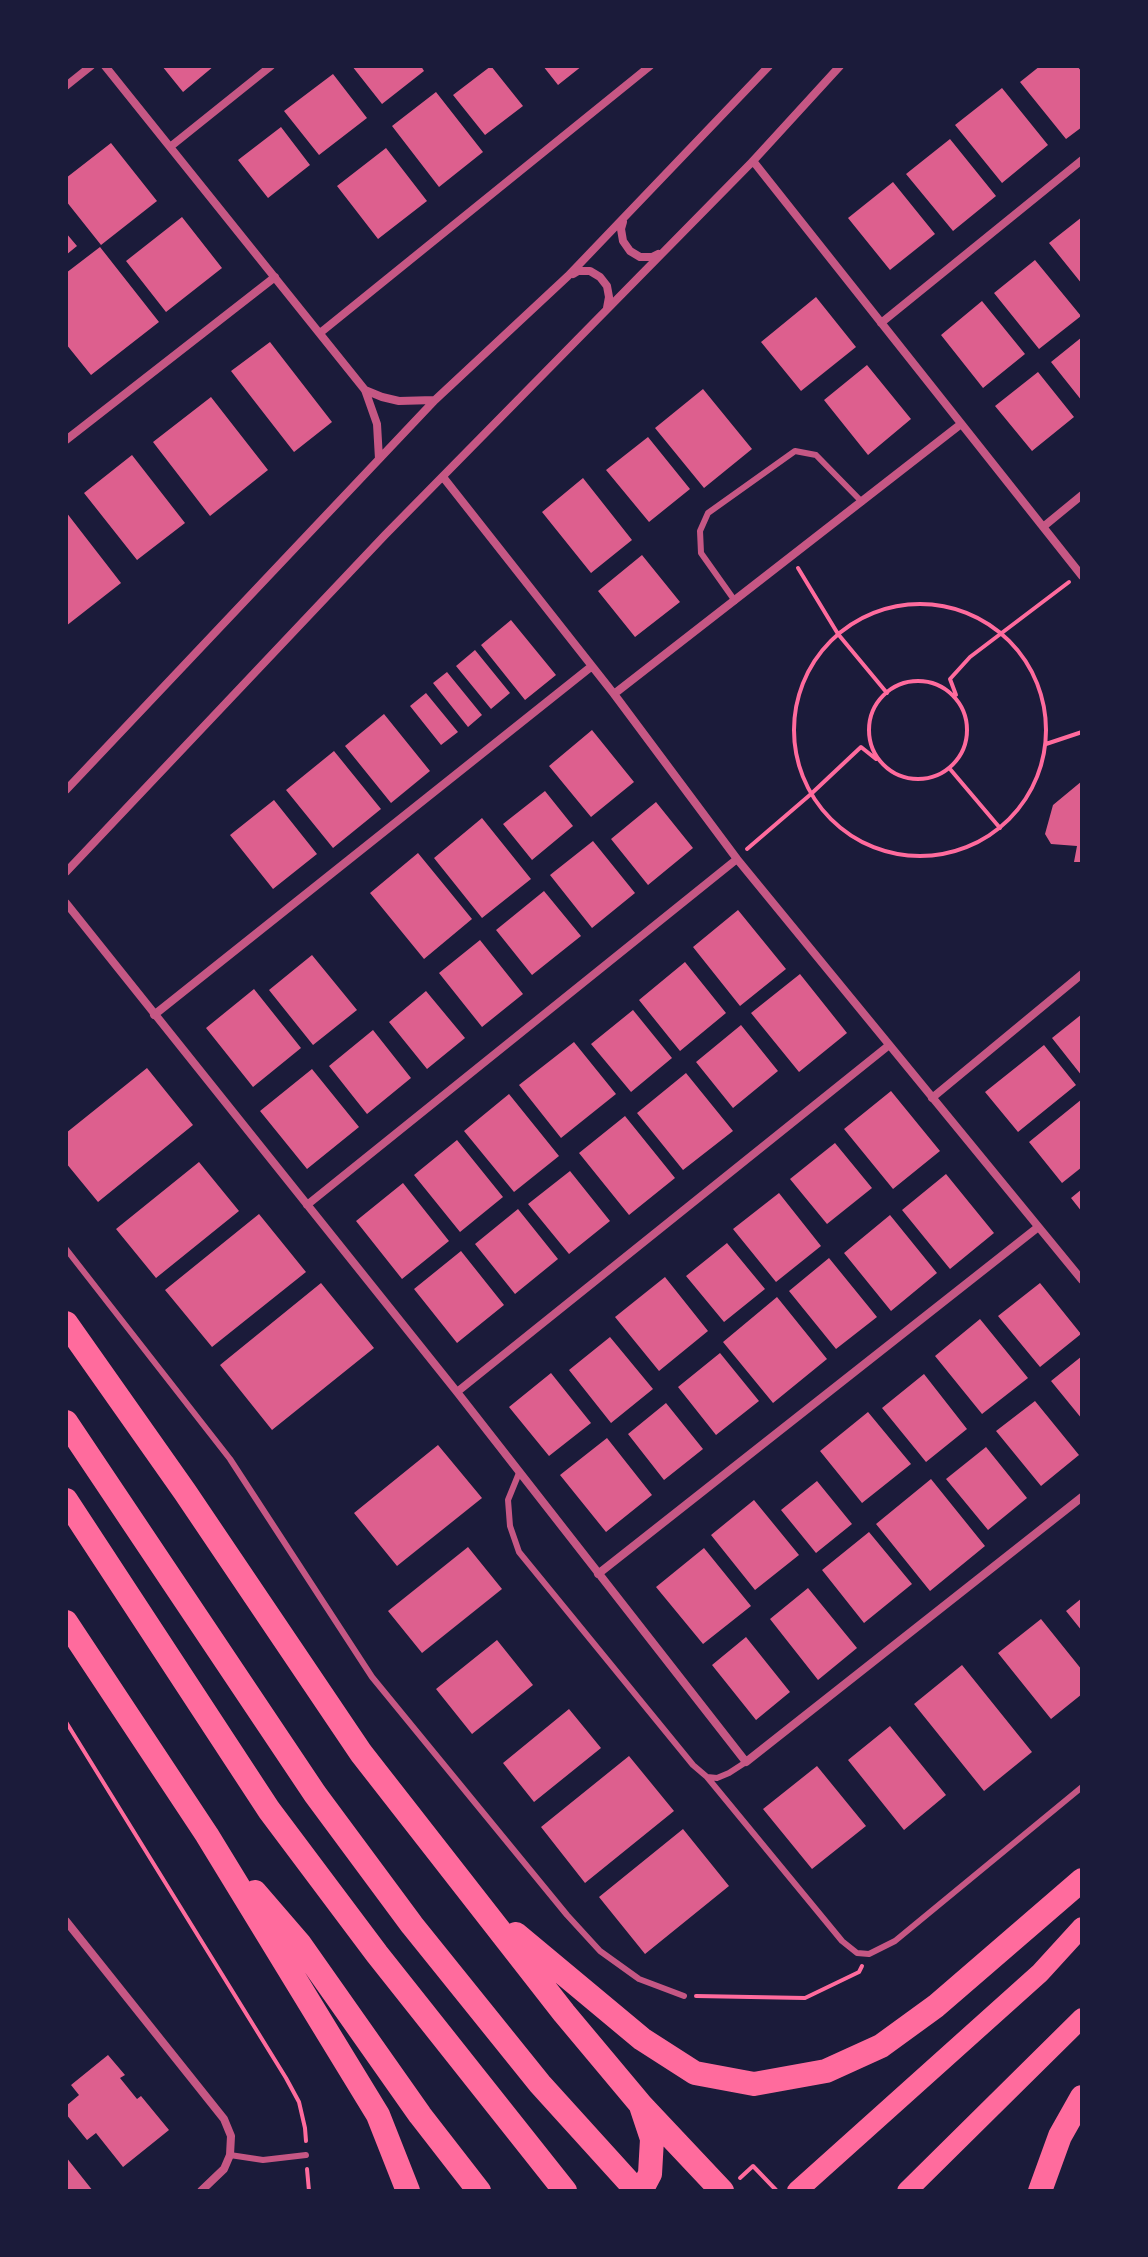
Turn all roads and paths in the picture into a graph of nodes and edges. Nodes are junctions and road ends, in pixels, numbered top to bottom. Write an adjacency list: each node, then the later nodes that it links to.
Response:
1 (91, 66): 7 (street)
2 (105, 66): 8 (street)
3 (271, 66): 8 (street)
4 (650, 66): 17 (street)
5 (769, 66): 11 (street)
6 (840, 66): 10 (street)
7 (66, 86)
8 (170, 147): 14 (street)
9 (1082, 160): 16 (street)
10 (753, 161): 12 (street); 16 (street)
11 (625, 218): 12 (street); 13 (street)
12 (663, 252): 15 (street)
13 (568, 276): 15 (street); 19 (street)
14 (275, 277): 17 (street); 21 (street)
15 (606, 308): 23 (street)
16 (881, 323): 20 (street)
17 (320, 333): 18 (street)
18 (365, 390): 19 (street); 22 (street)
19 (435, 400): 22 (street)
20 (961, 424): 25 (street); 26 (street)
21 (66, 440)
22 (379, 460): 40 (street)
23 (443, 477): 32 (street); 44 (street)
24 (1082, 495): 26 (street)
25 (862, 502): 27 (street); 29 (lane)
26 (1043, 527): 28 (street)
27 (791, 558): 29 (street); 30 (path)
28 (1081, 575): 31 (path)
29 (735, 601): 34 (street)
30 (838, 634): 31 (path); 33 (path); 41 (path)
31 (1002, 634): 35 (path); 37 (path)
32 (592, 666): 34 (street); 47 (street)
33 (887, 693): 35 (path); 38 (path)
34 (614, 694): 43 (street)
35 (958, 701): 39 (path)
36 (1082, 732): 37 (path)
37 (1046, 744): 42 (path)
38 (882, 764): 39 (path); 41 (path)
39 (950, 768): 42 (path)
40 (66, 790)
41 (811, 794): 42 (path); 43 (path)
42 (1000, 828)
43 (737, 859): 48 (street); 50 (street)
44 (66, 872)
45 (66, 903): 47 (street)
46 (1082, 974): 49 (street)
47 (154, 1015): 50 (street)
48 (888, 1046): 49 (street); 55 (street)
49 (932, 1098): 51 (street)
50 (307, 1205): 55 (street)
51 (1037, 1228): 53 (street); 60 (street)
52 (66, 1249): 72 (lane)
53 (1082, 1280)
54 (66, 1323): 68 (highway)
55 (457, 1392): 57 (street)
56 (66, 1422): 84 (highway)
57 (519, 1473): 60 (street); 64 (lane)
58 (1082, 1497): 63 (street)
59 (66, 1500): 83 (highway)
60 (598, 1574): 63 (street)
61 (66, 1622): 66 (highway)
62 (66, 1722): 77 (path)
63 (746, 1762): 64 (lane)
64 (707, 1777): 71 (lane)
65 (1082, 1787): 71 (lane)
66 (207, 1835): 81 (highway); 82 (highway)
67 (1082, 1880): 68 (highway)
68 (478, 1903): 75 (highway)
69 (66, 1921): 76 (street)
70 (1082, 1927): 86 (main road)
71 (869, 1954): 72 (path)
72 (684, 1996)
73 (1082, 2018): 87 (main road)
74 (1082, 2097): 88 (highway)
75 (641, 2105): 78 (highway); 84 (highway)
76 (230, 2155): 77 (lane); 79 (street)
77 (306, 2155): 80 (path)
78 (729, 2187): 85 (path)
79 (201, 2191)
80 (309, 2191)
81 (408, 2191)
82 (479, 2191)
83 (565, 2191)
84 (639, 2191)
85 (777, 2191)
86 (797, 2191)
87 (907, 2191)
88 (1040, 2191)

